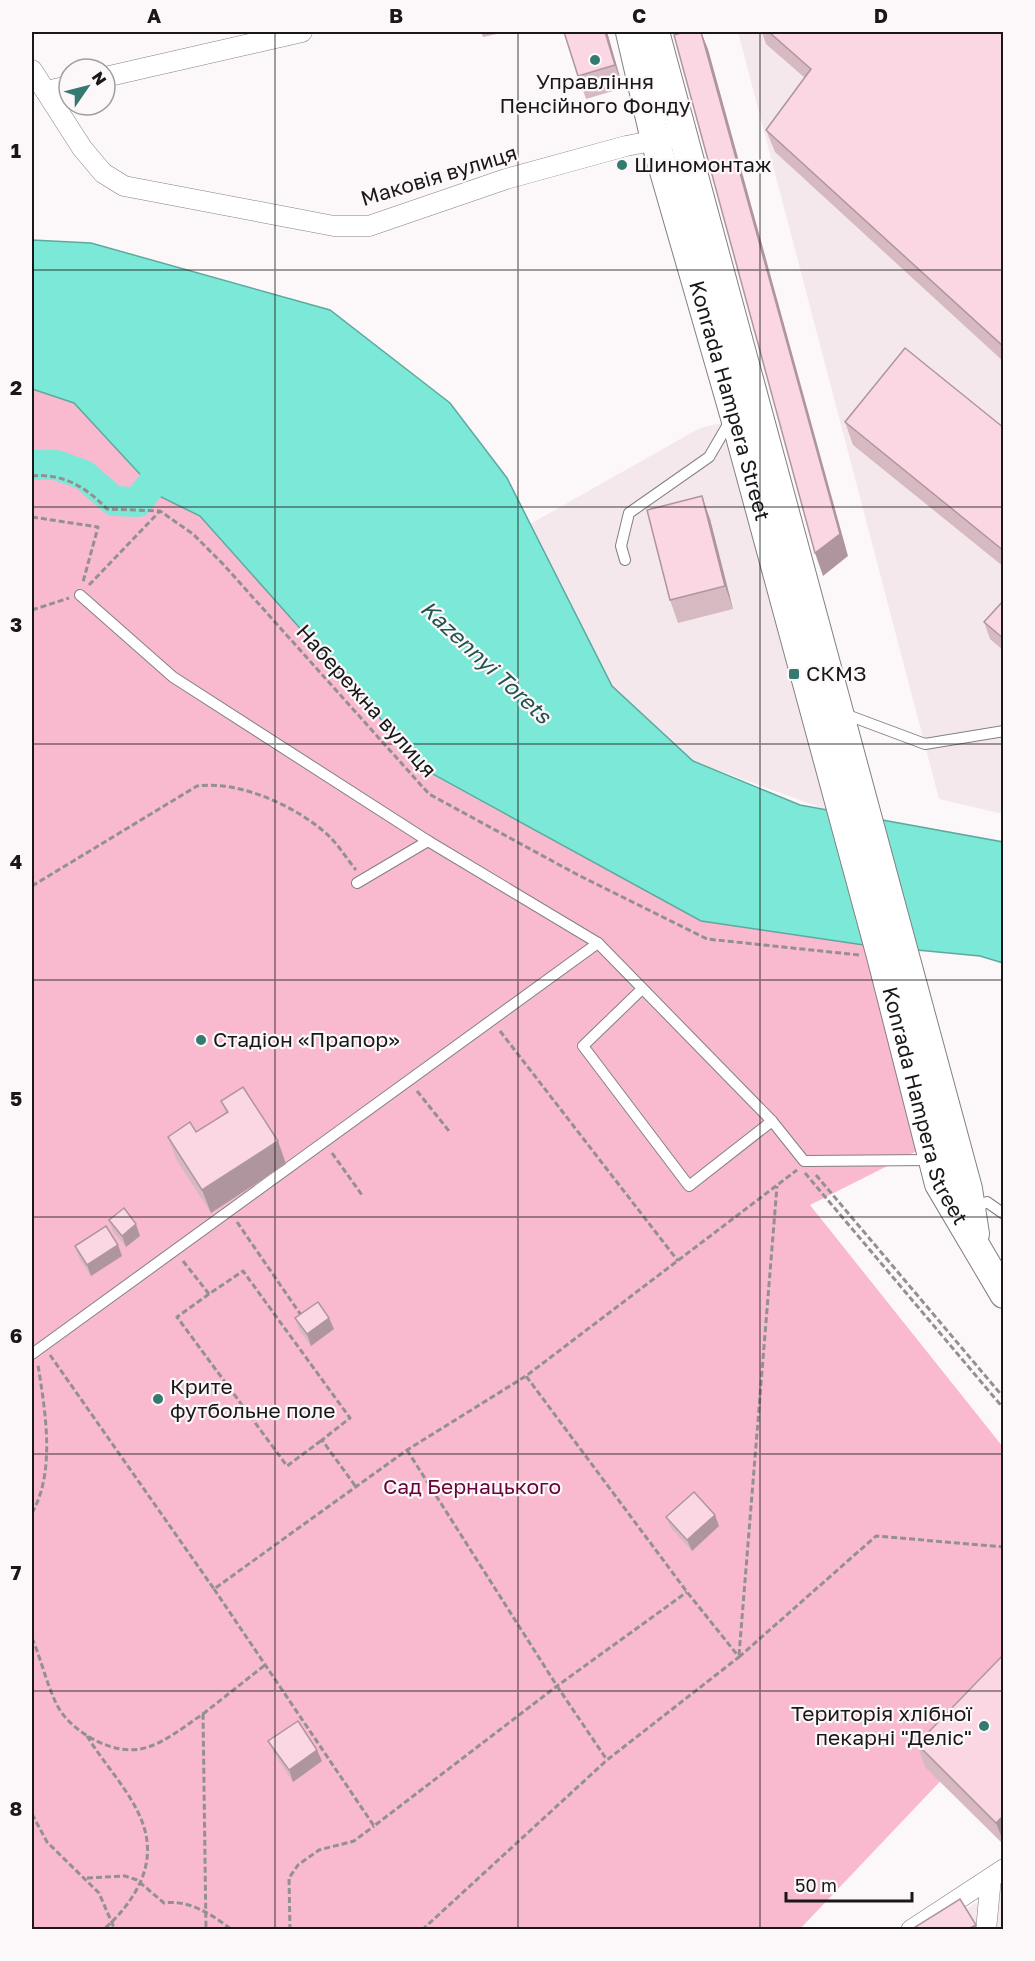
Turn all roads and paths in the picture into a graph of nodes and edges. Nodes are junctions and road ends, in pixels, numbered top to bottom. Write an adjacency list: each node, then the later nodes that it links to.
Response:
1 (303, 32): 5 (street)
2 (630, 32): 8 (main road, Konrada Hampera Street)
3 (655, 32): 8 (main road, Konrada Hampera Street)
4 (32, 70): 7 (street, Маковія вулиця)
5 (117, 74)
6 (57, 89): 7 (street)
7 (46, 91): 8 (street, Маковія вулиця)
8 (668, 138): 9 (main road, Konrada Hampera Street)
9 (744, 411): 13 (lane); 16 (main road, Konrada Hampera Street)
10 (32, 476): 11 (path)
11 (160, 510): 14 (path); 23 (path, Набережна вулиця)
12 (32, 517): 14 (path)
13 (625, 560)
14 (80, 595): 15 (path); 19 (lane)
15 (32, 610)
16 (826, 714): 17 (lane); 18 (main road, Konrada Hampera Street)
17 (1004, 731)
18 (841, 769): 23 (main road, Konrada Hampera Street); 30 (main road, Konrada Hampera Street)
19 (428, 841): 20 (lane); 22 (lane)
20 (360, 881): 21 (path)
21 (32, 886)
22 (598, 943): 24 (lane); 25 (lane)
23 (882, 956): 30 (main road, Konrada Hampera Street)
24 (642, 989): 27 (lane); 27 (lane)
25 (491, 1020): 26 (lane); 39 (path)
26 (409, 1080): 28 (path); 29 (lane)
27 (772, 1121): 31 (lane)
28 (449, 1131)
29 (324, 1142): 33 (path); 34 (lane)
30 (946, 1157): 31 (lane); 35 (main road, Konrada Hampera Street); 38 (main road, Konrada Hampera Street)
31 (804, 1161): 45 (path)
32 (777, 1186): 39 (path); 46 (path); 55 (path)
33 (362, 1195)
34 (229, 1211): 37 (lane); 42 (path)
35 (971, 1211): 36 (lane); 38 (main road, Konrada Hampera Street)
36 (1004, 1214)
37 (175, 1250): 41 (path); 43 (lane)
38 (978, 1251): 40 (main road, Konrada Hampera Street)
39 (678, 1261): 44 (path)
40 (1004, 1293)
41 (209, 1294): 47 (path); 47 (path)
42 (308, 1324)
43 (37, 1350): 50 (path); 52 (path)
44 (526, 1376): 48 (path); 53 (path)
45 (1004, 1398)
46 (1004, 1409)
47 (322, 1440): 49 (path)
48 (407, 1450): 49 (path); 57 (path)
49 (356, 1487): 52 (path)
50 (32, 1513)
51 (1004, 1547): 55 (path)
52 (214, 1589): 56 (path)
53 (687, 1592): 55 (path); 57 (path)
54 (32, 1638): 59 (path)
55 (739, 1657): 60 (path)
56 (265, 1665): 58 (path); 62 (path)
57 (556, 1686): 60 (path); 62 (path)
58 (203, 1714): 59 (path); 65 (path)
59 (86, 1735): 66 (path)
60 (607, 1760): 71 (path)
61 (32, 1814): 64 (path)
62 (374, 1826): 70 (path)
63 (997, 1874): 72 (street); 73 (street)
64 (87, 1878): 65 (path); 67 (path)
65 (207, 1914): 68 (path); 69 (path)
66 (103, 1929)
67 (115, 1929)
68 (206, 1929)
69 (232, 1929)
70 (290, 1929)
71 (422, 1929)
72 (910, 1929)
73 (986, 1929)

